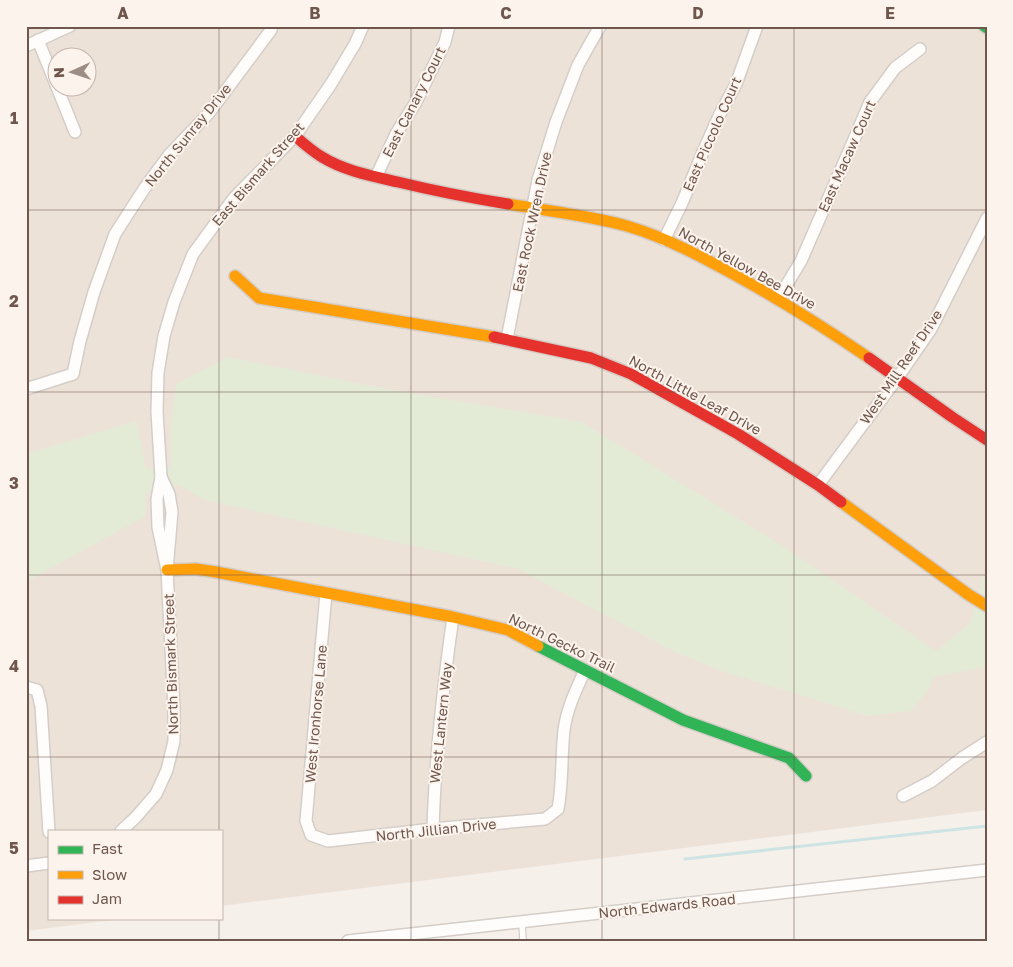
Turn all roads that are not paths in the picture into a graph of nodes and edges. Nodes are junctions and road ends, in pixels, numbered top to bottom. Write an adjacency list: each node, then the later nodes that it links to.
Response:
1 (70, 26): 7 (street)
2 (272, 26): 20 (street, North Sunray Drive)
3 (363, 26): 11 (street, East Bismark Street)
4 (450, 26): 12 (street, East Canary Court)
5 (600, 26): 13 (street, East Rock Wren Drive)
6 (757, 26): 15 (street, East Piccolo Court)
7 (38, 40): 8 (street); 10 (street)
8 (26, 46)
9 (920, 49): 17 (street, East Macaw Court)
10 (75, 132)
11 (295, 136): 12 (street, North Yellow Bee Drive); 22 (street, East Bismark Street)
12 (376, 177): 13 (street, North Yellow Bee Drive)
13 (532, 209): 15 (street, North Yellow Bee Drive); 18 (street, East Rock Wren Drive)
14 (987, 218): 19 (street, West Mill Reef Drive)
15 (664, 240): 17 (street, North Yellow Bee Drive)
16 (235, 276): 18 (street, North Little Leaf Drive)
17 (778, 299): 19 (street, North Yellow Bee Drive)
18 (507, 339): 23 (street, North Little Leaf Drive)
19 (898, 377): 21 (street, North Yellow Bee Drive); 23 (street, West Mill Reef Drive)
20 (26, 389)
21 (987, 440)
22 (161, 477): 24 (street, East Bismark Street); 25 (street, East Bismark Street)
23 (818, 485): 28 (street, North Little Leaf Drive)
24 (158, 511): 25 (street); 26 (street, East Bismark Street)
25 (172, 512): 26 (street, East Bismark Street)
26 (167, 570): 27 (street, North Gecko Trail); 37 (street, North Bismark Street)
27 (326, 593): 29 (street, North Gecko Trail); 38 (street, West Ironhorse Lane)
28 (987, 606)
29 (453, 617): 30 (street, North Gecko Trail); 35 (street, West Lantern Way)
30 (585, 670): 33 (street, North Gecko Trail); 35 (street, North Jillian Drive)
31 (32, 689): 36 (street)
32 (987, 742): 34 (street)
33 (806, 776)
34 (903, 796)
35 (433, 829): 38 (street, North Jillian Drive)
36 (49, 830)
37 (122, 830)
38 (311, 836)
39 (48, 863): 40 (street)
40 (26, 866)
41 (987, 870): 42 (street, North Edwards Road)
42 (522, 922): 43 (street, North Edwards Road); 44 (lane)
43 (348, 941)
44 (523, 941)

